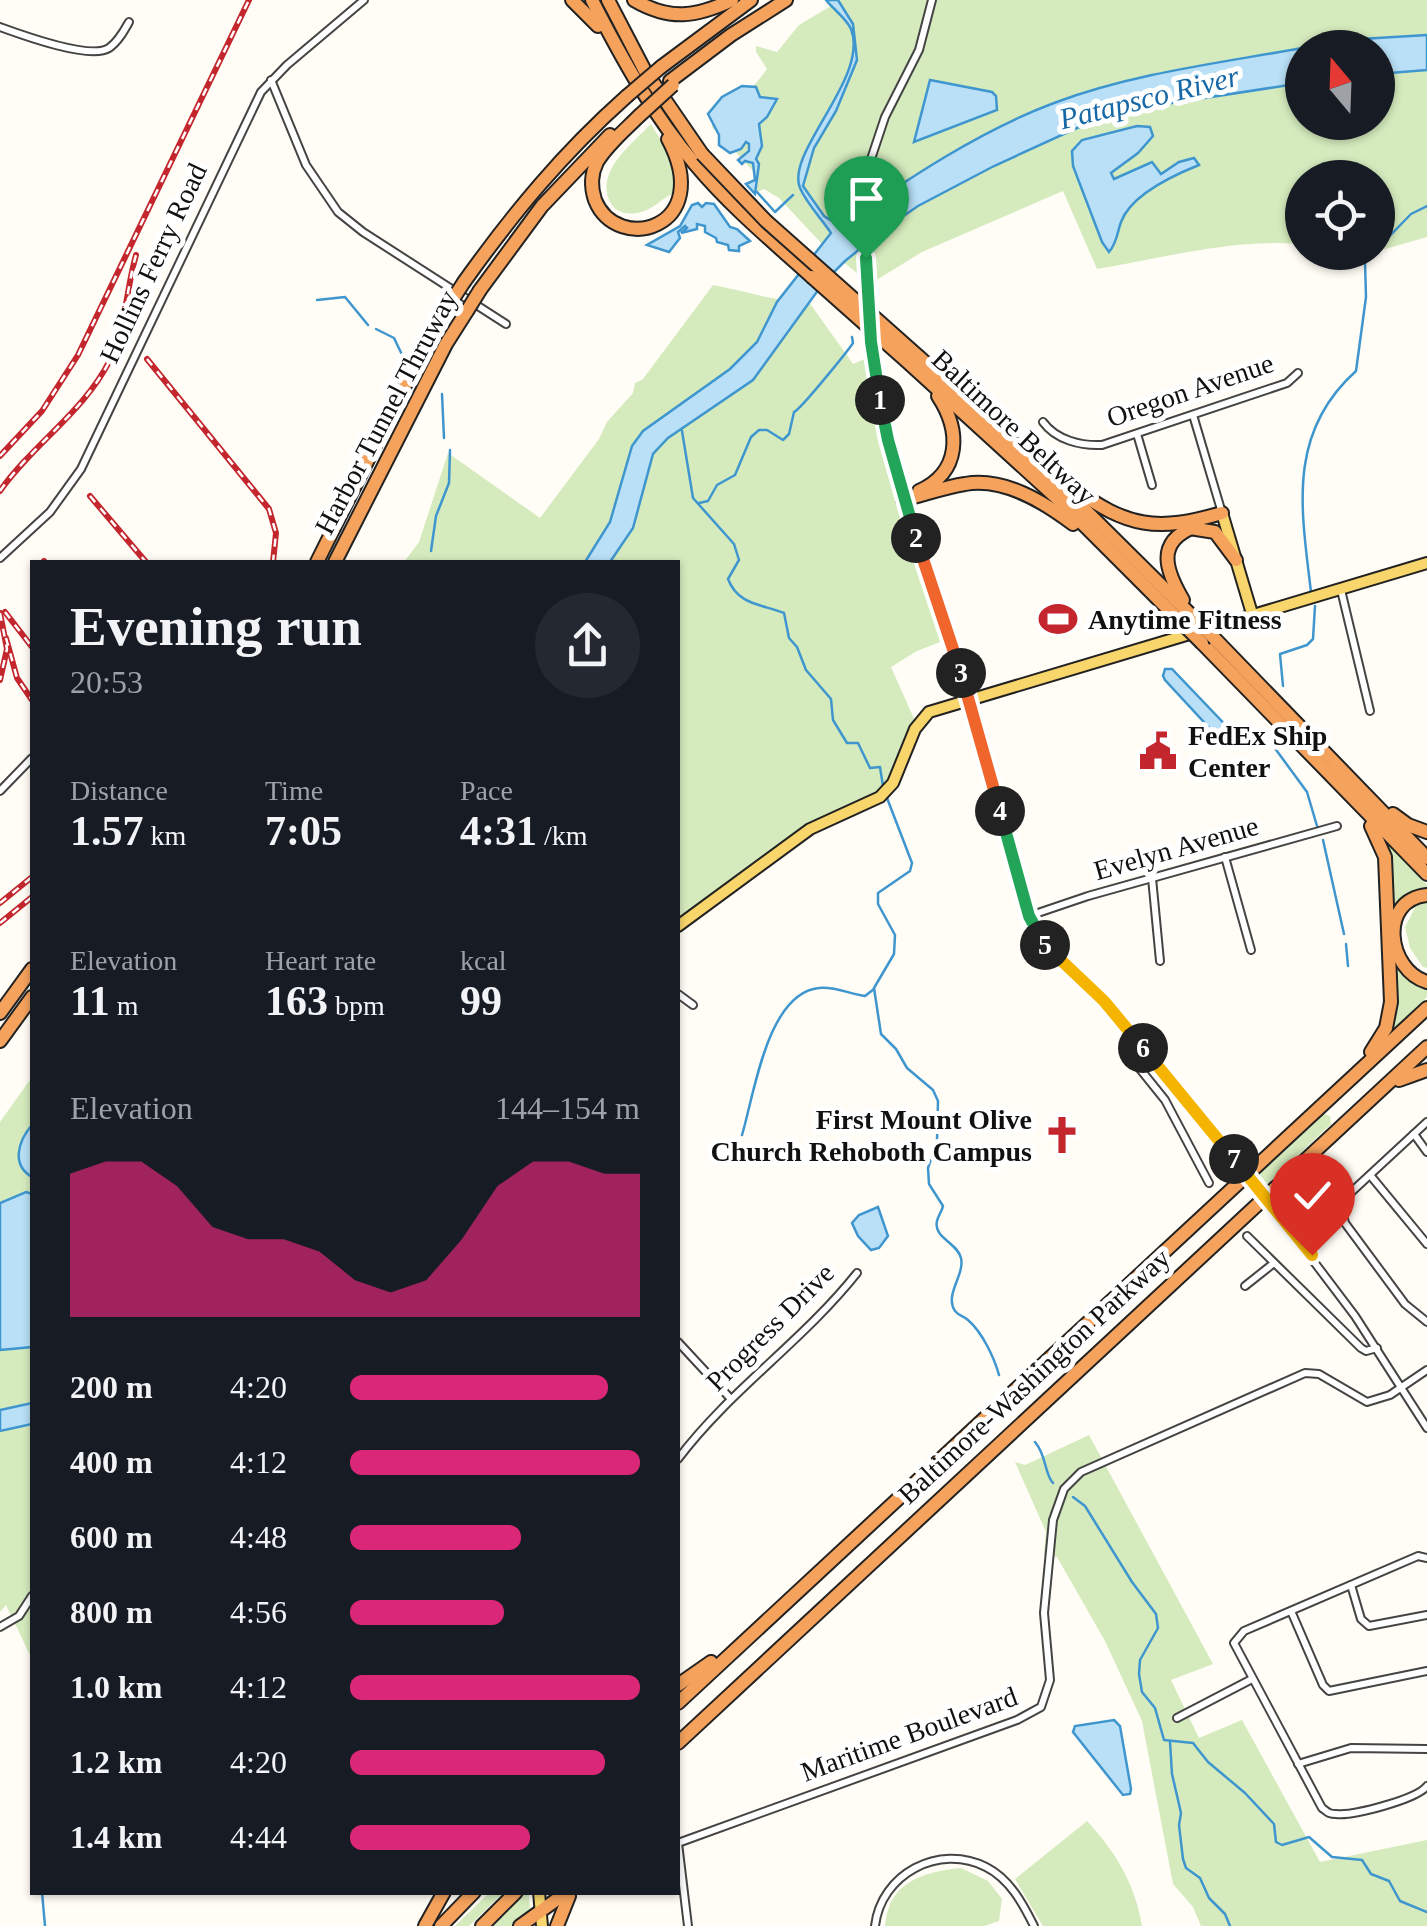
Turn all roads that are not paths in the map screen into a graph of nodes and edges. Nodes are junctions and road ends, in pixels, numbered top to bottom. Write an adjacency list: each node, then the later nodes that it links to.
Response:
1 (364, 0): 13 (street, Hollins Ferry Road)
2 (572, 0): 12 (highway)
3 (592, 0): 12 (highway, Baltimore Beltway)
4 (608, 0): 16 (highway, Baltimore Beltway)
5 (634, 0): 6 (highway)
6 (732, 0)
7 (751, 0): 29 (highway, Harbor Tunnel Thruway, bridge)
8 (786, 0): 15 (highway, Harbor Tunnel Thruway, bridge)
9 (932, 0): 25 (street)
10 (129, 22): 11 (street)
11 (0, 28)
12 (621, 55): 14 (highway, Baltimore Beltway)
13 (271, 80): 17 (street); 28 (street, Hollins Ferry Road)
14 (654, 110): 15 (highway); 16 (highway, Baltimore Beltway)
15 (638, 114): 30 (highway, Harbor Tunnel Thruway, bridge)
16 (698, 159): 18 (highway, Baltimore Beltway, bridge)
17 (506, 324)
18 (916, 365): 23 (highway, Baltimore Beltway); 25 (highway); 31 (highway, Baltimore Beltway)
19 (1298, 373): 20 (street, Oregon Avenue)
20 (1193, 415): 22 (street, Oregon Avenue); 26 (street)
21 (1043, 422): 22 (street, Oregon Avenue)
22 (1137, 434): 24 (street)
23 (1011, 439): 26 (highway); 36 (highway, Baltimore Beltway)
24 (1152, 485)
25 (903, 500): 31 (highway); 38 (main road)
26 (1223, 516): 27 (highway); 32 (main road)
27 (1190, 528): 32 (highway); 36 (highway)
28 (0, 558)
29 (318, 560)
30 (336, 560)
31 (1121, 560): 36 (highway, Baltimore Beltway)
32 (1236, 560): 35 (main road)
33 (1427, 563): 34 (main road)
34 (1341, 590): 35 (main road); 39 (street)
35 (1253, 617): 38 (main road)
36 (1189, 621): 37 (highway, Baltimore Beltway, bridge)
37 (1208, 641): 40 (highway, Baltimore Beltway); 43 (highway, Baltimore Beltway)
38 (969, 699): 51 (street); 52 (main road)
39 (1370, 710)
40 (1314, 742): 45 (highway); 47 (highway, Baltimore Beltway)
41 (30, 761): 42 (street)
42 (0, 791)
43 (1350, 795): 48 (highway, Baltimore Beltway); 66 (highway)
44 (1337, 826): 46 (street, Evelyn Avenue)
45 (1427, 832)
46 (1225, 857): 49 (street, Evelyn Avenue); 53 (street)
47 (1427, 858)
48 (1427, 874)
49 (1152, 878): 51 (street, Evelyn Avenue); 54 (street)
50 (1427, 895): 56 (highway)
51 (1029, 916): 64 (street)
52 (680, 925)
53 (1251, 950)
54 (1160, 961)
55 (30, 971): 61 (highway)
56 (1427, 982)
57 (680, 995): 59 (street)
58 (30, 1000): 62 (highway)
59 (693, 1005)
60 (1427, 1008): 66 (highway, Baltimore-Washington Parkway)
61 (0, 1013)
62 (0, 1041)
63 (1427, 1047): 67 (highway, Baltimore-Washington Parkway)
64 (1144, 1050): 72 (street); 80 (street, bridge)
65 (1427, 1070): 67 (highway)
66 (1352, 1078): 86 (highway, Baltimore-Washington Parkway)
67 (1365, 1106): 97 (highway, Baltimore-Washington Parkway)
68 (1427, 1122): 69 (street)
69 (1414, 1134): 70 (street); 71 (street)
70 (1427, 1152)
71 (1370, 1175): 74 (street); 78 (street)
72 (1210, 1183)
73 (1248, 1236): 75 (street)
74 (1427, 1244)
75 (1274, 1263): 77 (street); 80 (street)
76 (857, 1273): 83 (street, Progress Drive)
77 (1245, 1286)
78 (1427, 1322)
79 (680, 1344): 83 (street)
80 (1377, 1348): 82 (street)
81 (1427, 1370): 82 (street)
82 (1402, 1386): 84 (street); 104 (street, Maritime Boulevard)
83 (730, 1398): 85 (street, Progress Drive)
84 (1427, 1428)
85 (680, 1456)
86 (834, 1557): 95 (highway); 96 (highway, Baltimore-Washington Parkway)
87 (1427, 1558): 88 (street)
88 (1351, 1585): 90 (street); 91 (street)
89 (30, 1599): 92 (street)
90 (1291, 1611): 93 (street); 94 (street)
91 (1427, 1615)
92 (0, 1627)
93 (1427, 1671)
94 (1252, 1678): 98 (street); 102 (street)
95 (680, 1684)
96 (680, 1701)
97 (720, 1706): 99 (highway, Baltimore-Washington Parkway); 100 (highway)
98 (1178, 1718)
99 (680, 1741)
100 (680, 1749)
101 (1427, 1749): 102 (street)
102 (1298, 1764): 103 (street)
103 (1427, 1786)
104 (680, 1842)
105 (680, 1860): 117 (street)
106 (442, 1895): 112 (highway)
107 (471, 1895): 113 (highway)
108 (513, 1895): 114 (highway)
109 (566, 1895): 111 (highway)
110 (568, 1895): 116 (highway)
111 (542, 1919): 115 (highway)
112 (424, 1926)
113 (442, 1926)
114 (482, 1926)
115 (520, 1926)
116 (557, 1926)
117 (688, 1926)
118 (874, 1926): 119 (street)
119 (1034, 1926)

